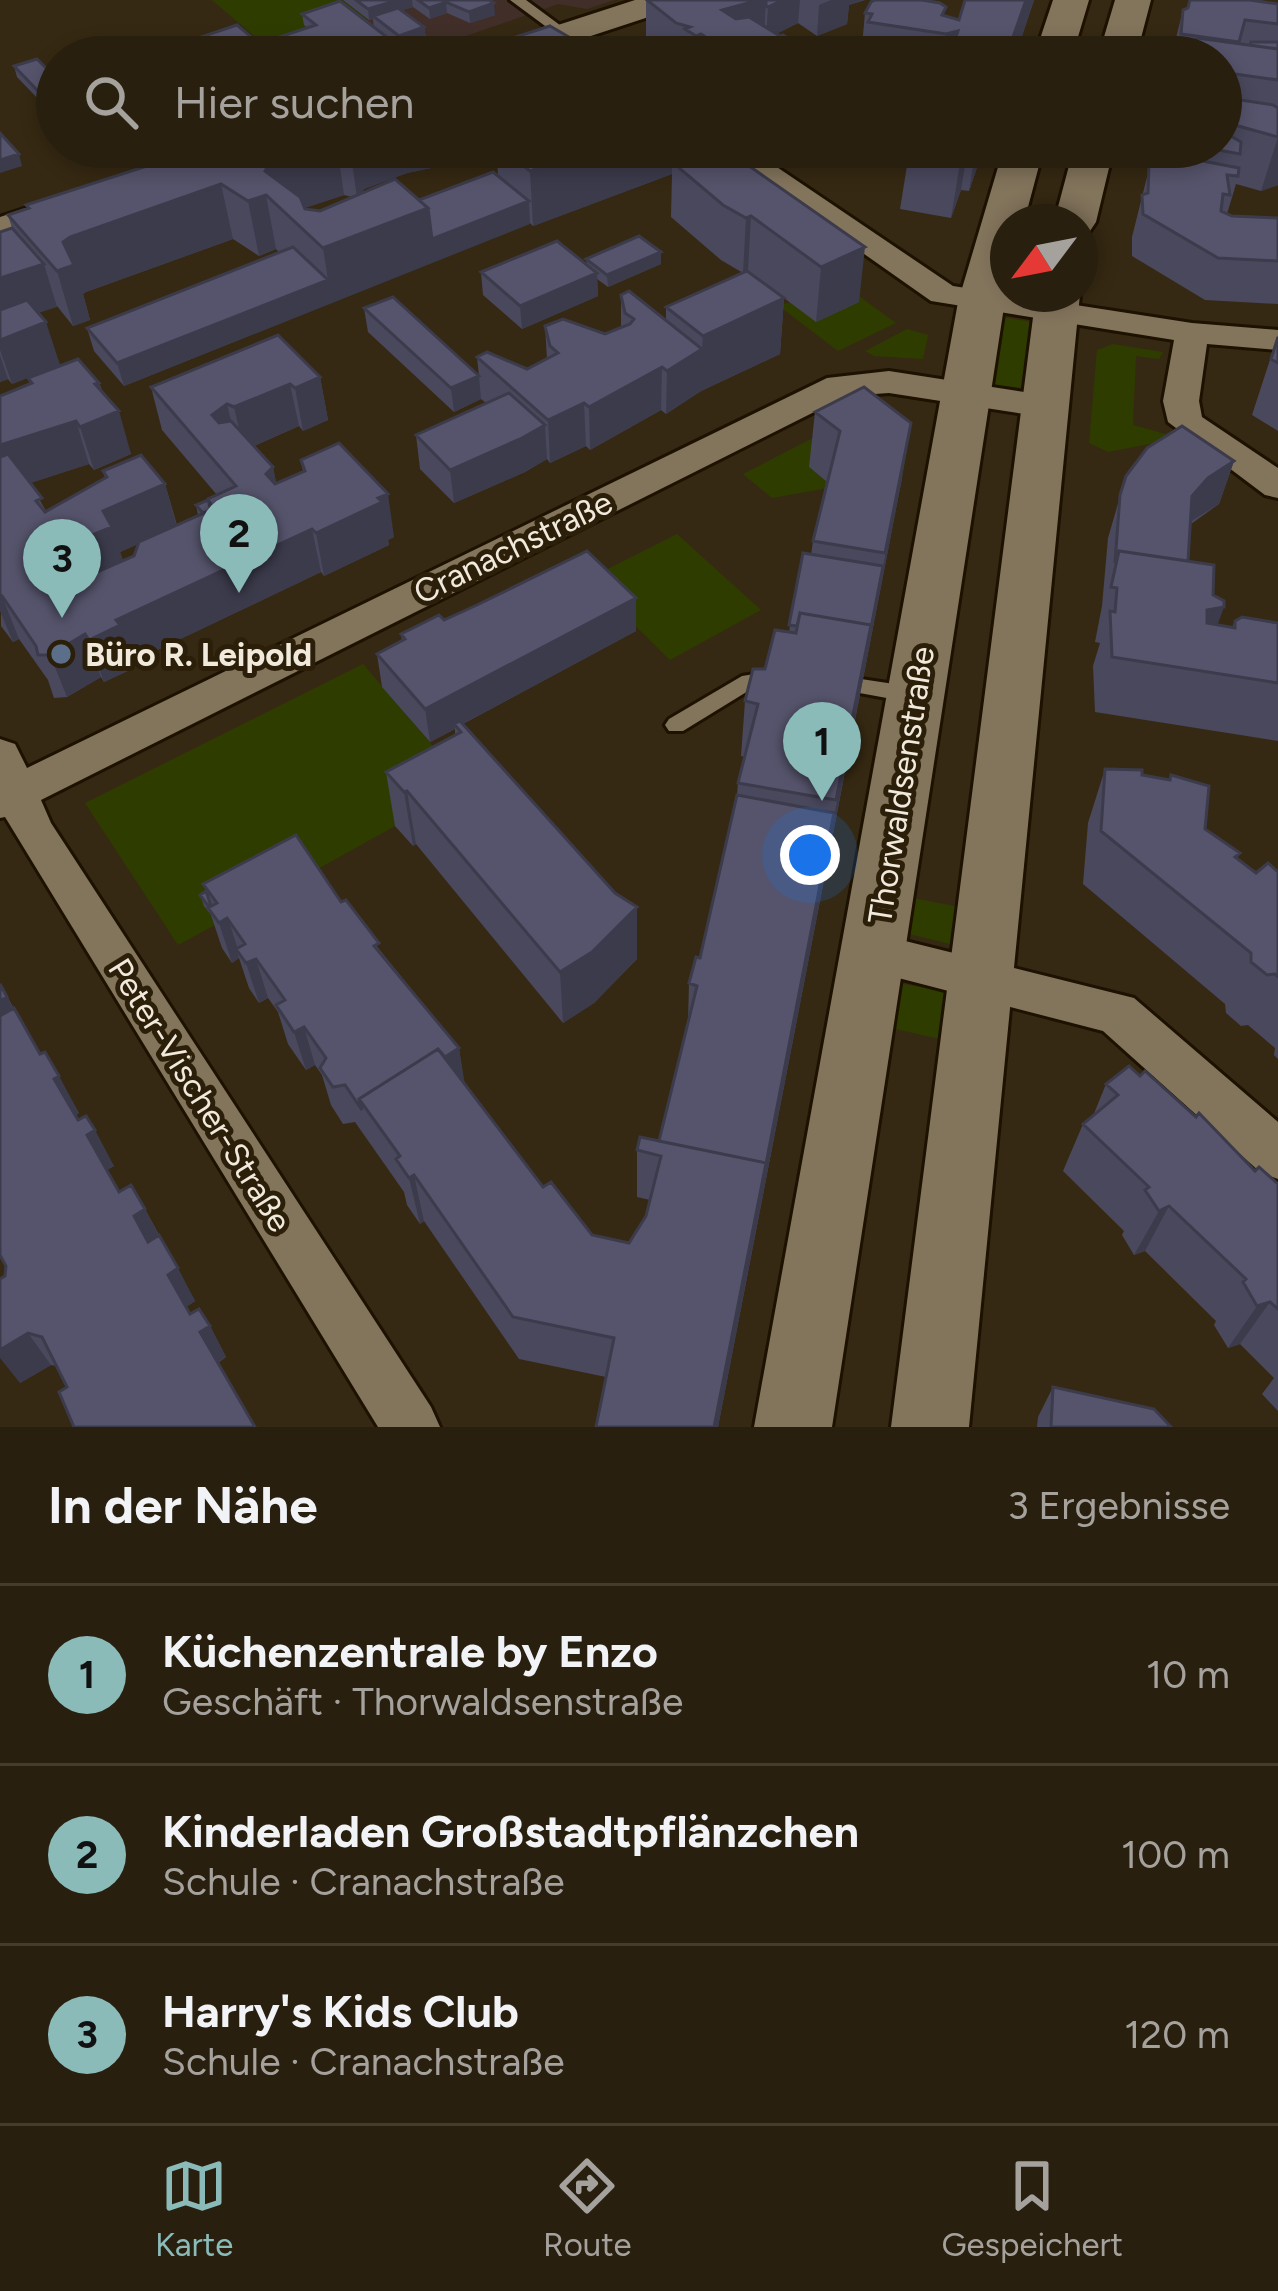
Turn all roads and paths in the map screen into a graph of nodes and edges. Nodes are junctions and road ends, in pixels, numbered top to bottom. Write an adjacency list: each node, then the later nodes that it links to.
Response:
1 (517, 0): 5 (lane)
2 (668, 0): 6 (street)
3 (1071, 0): 7 (main road)
4 (1132, 0): 8 (main road)
5 (568, 36)
6 (593, 36)
7 (1060, 36)
8 (1123, 36)
9 (757, 168): 15 (street)
10 (1018, 168): 15 (main road, Thorwaldsenstraße)
11 (1089, 168): 13 (main road)
12 (103, 194): 14 (street)
13 (1080, 204)
14 (0, 230)
15 (980, 302): 16 (street); 21 (main road, Thorwaldsenstraße)
16 (990, 302)
17 (1056, 312): 22 (main road)
18 (1098, 312): 19 (street)
19 (1192, 333): 20 (street); 23 (street)
20 (1278, 340)
21 (965, 394): 22 (street, Cranachstraße); 26 (street, Cranachstraße); 27 (main road, Thorwaldsenstraße)
22 (1044, 406): 28 (main road)
23 (1278, 486)
24 (792, 677): 25 (lane)
25 (676, 725)
26 (6, 783): 30 (street, Peter-Vischer-Straße)
27 (873, 953): 28 (street); 31 (main road, Thorwaldsenstraße)
28 (979, 975): 29 (street); 32 (main road)
29 (1278, 1155)
30 (411, 1427)
31 (793, 1427)
32 (931, 1427)

